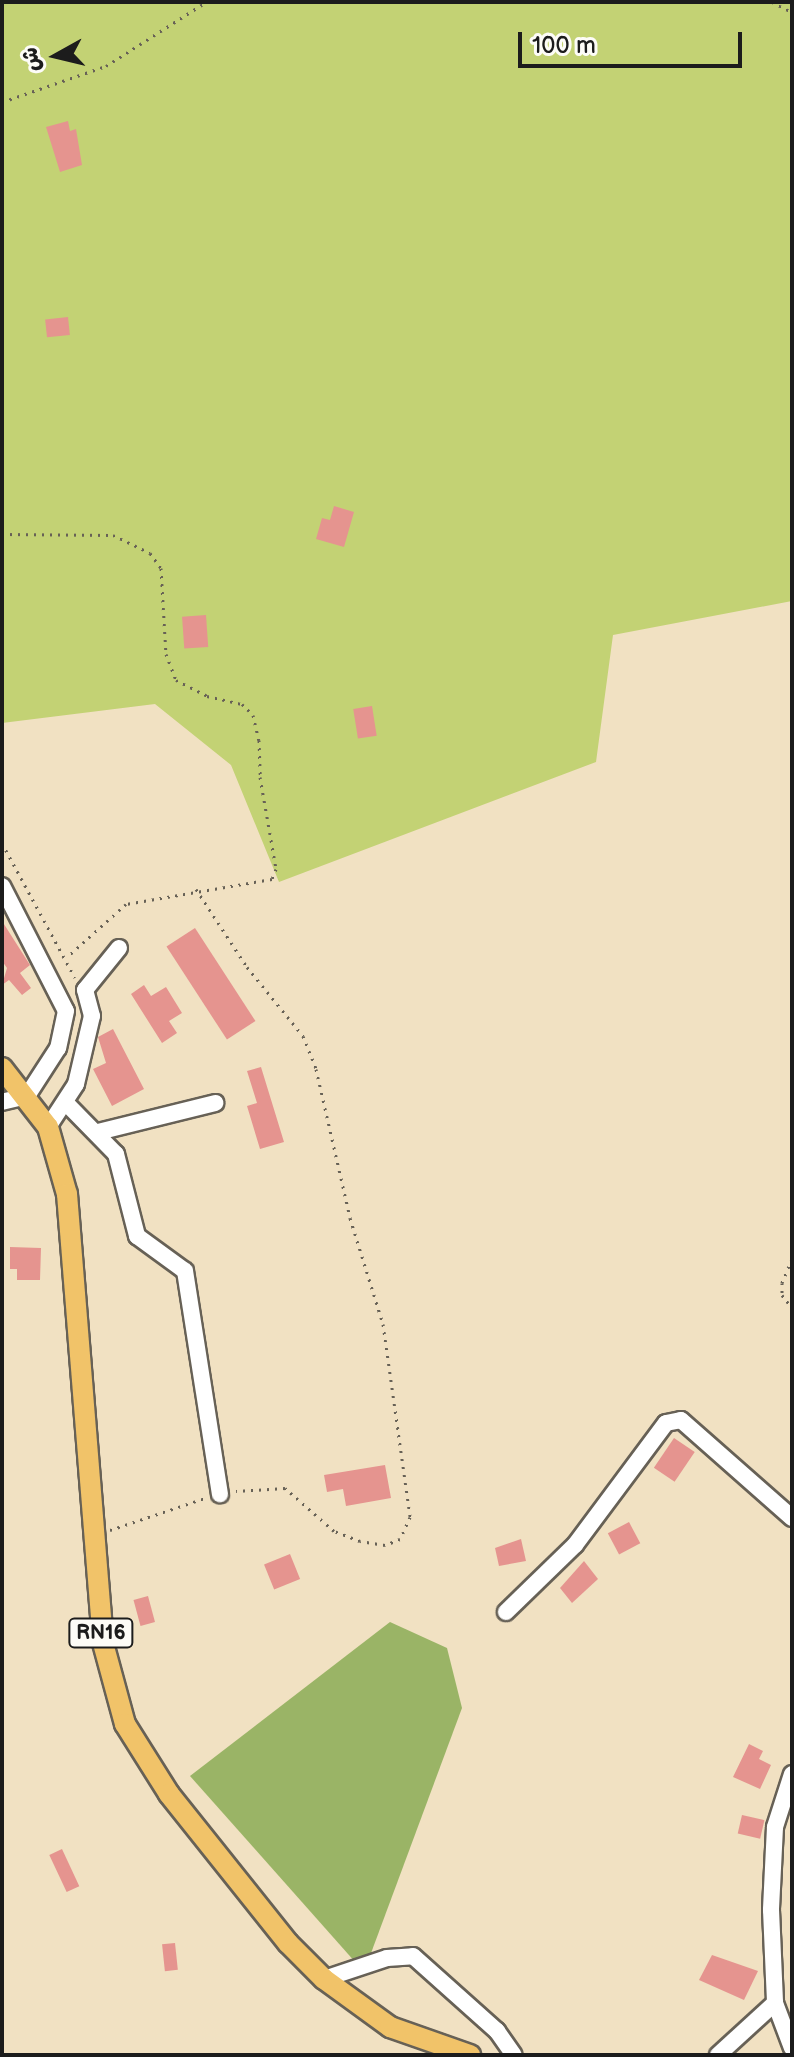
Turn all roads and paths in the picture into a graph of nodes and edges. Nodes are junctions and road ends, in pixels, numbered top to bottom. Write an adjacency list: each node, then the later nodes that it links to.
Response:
1 (206, 2): 4 (path)
2 (772, 2): 3 (path)
3 (792, 12)
4 (2, 102)
5 (2, 534): 8 (path)
6 (2, 843): 10 (path)
7 (2, 886): 12 (street)
8 (196, 889): 10 (path); 24 (path)
9 (119, 948): 11 (street)
10 (67, 957): 11 (path)
11 (87, 998): 12 (street); 15 (street)
12 (66, 1011): 13 (street)
13 (58, 1048): 15 (street); 16 (street)
14 (2, 1068): 16 (main road, RN16)
15 (76, 1084): 19 (street)
16 (27, 1096): 17 (street); 20 (main road, RN16)
17 (2, 1102)
18 (215, 1103): 21 (street)
19 (67, 1104): 20 (street); 21 (street)
20 (48, 1127): 26 (main road, RN16)
21 (98, 1132): 24 (street)
22 (792, 1259): 23 (path)
23 (792, 1308)
24 (220, 1494): 26 (path)
25 (792, 1518): 27 (street)
26 (91, 1537): 29 (main road, RN16)
27 (506, 1612)
28 (792, 1774): 30 (street)
29 (324, 1979): 32 (main road, RN16); 33 (street)
30 (775, 2003): 31 (street); 34 (street)
31 (792, 2048)
32 (470, 2055)
33 (514, 2055)
34 (718, 2055)

